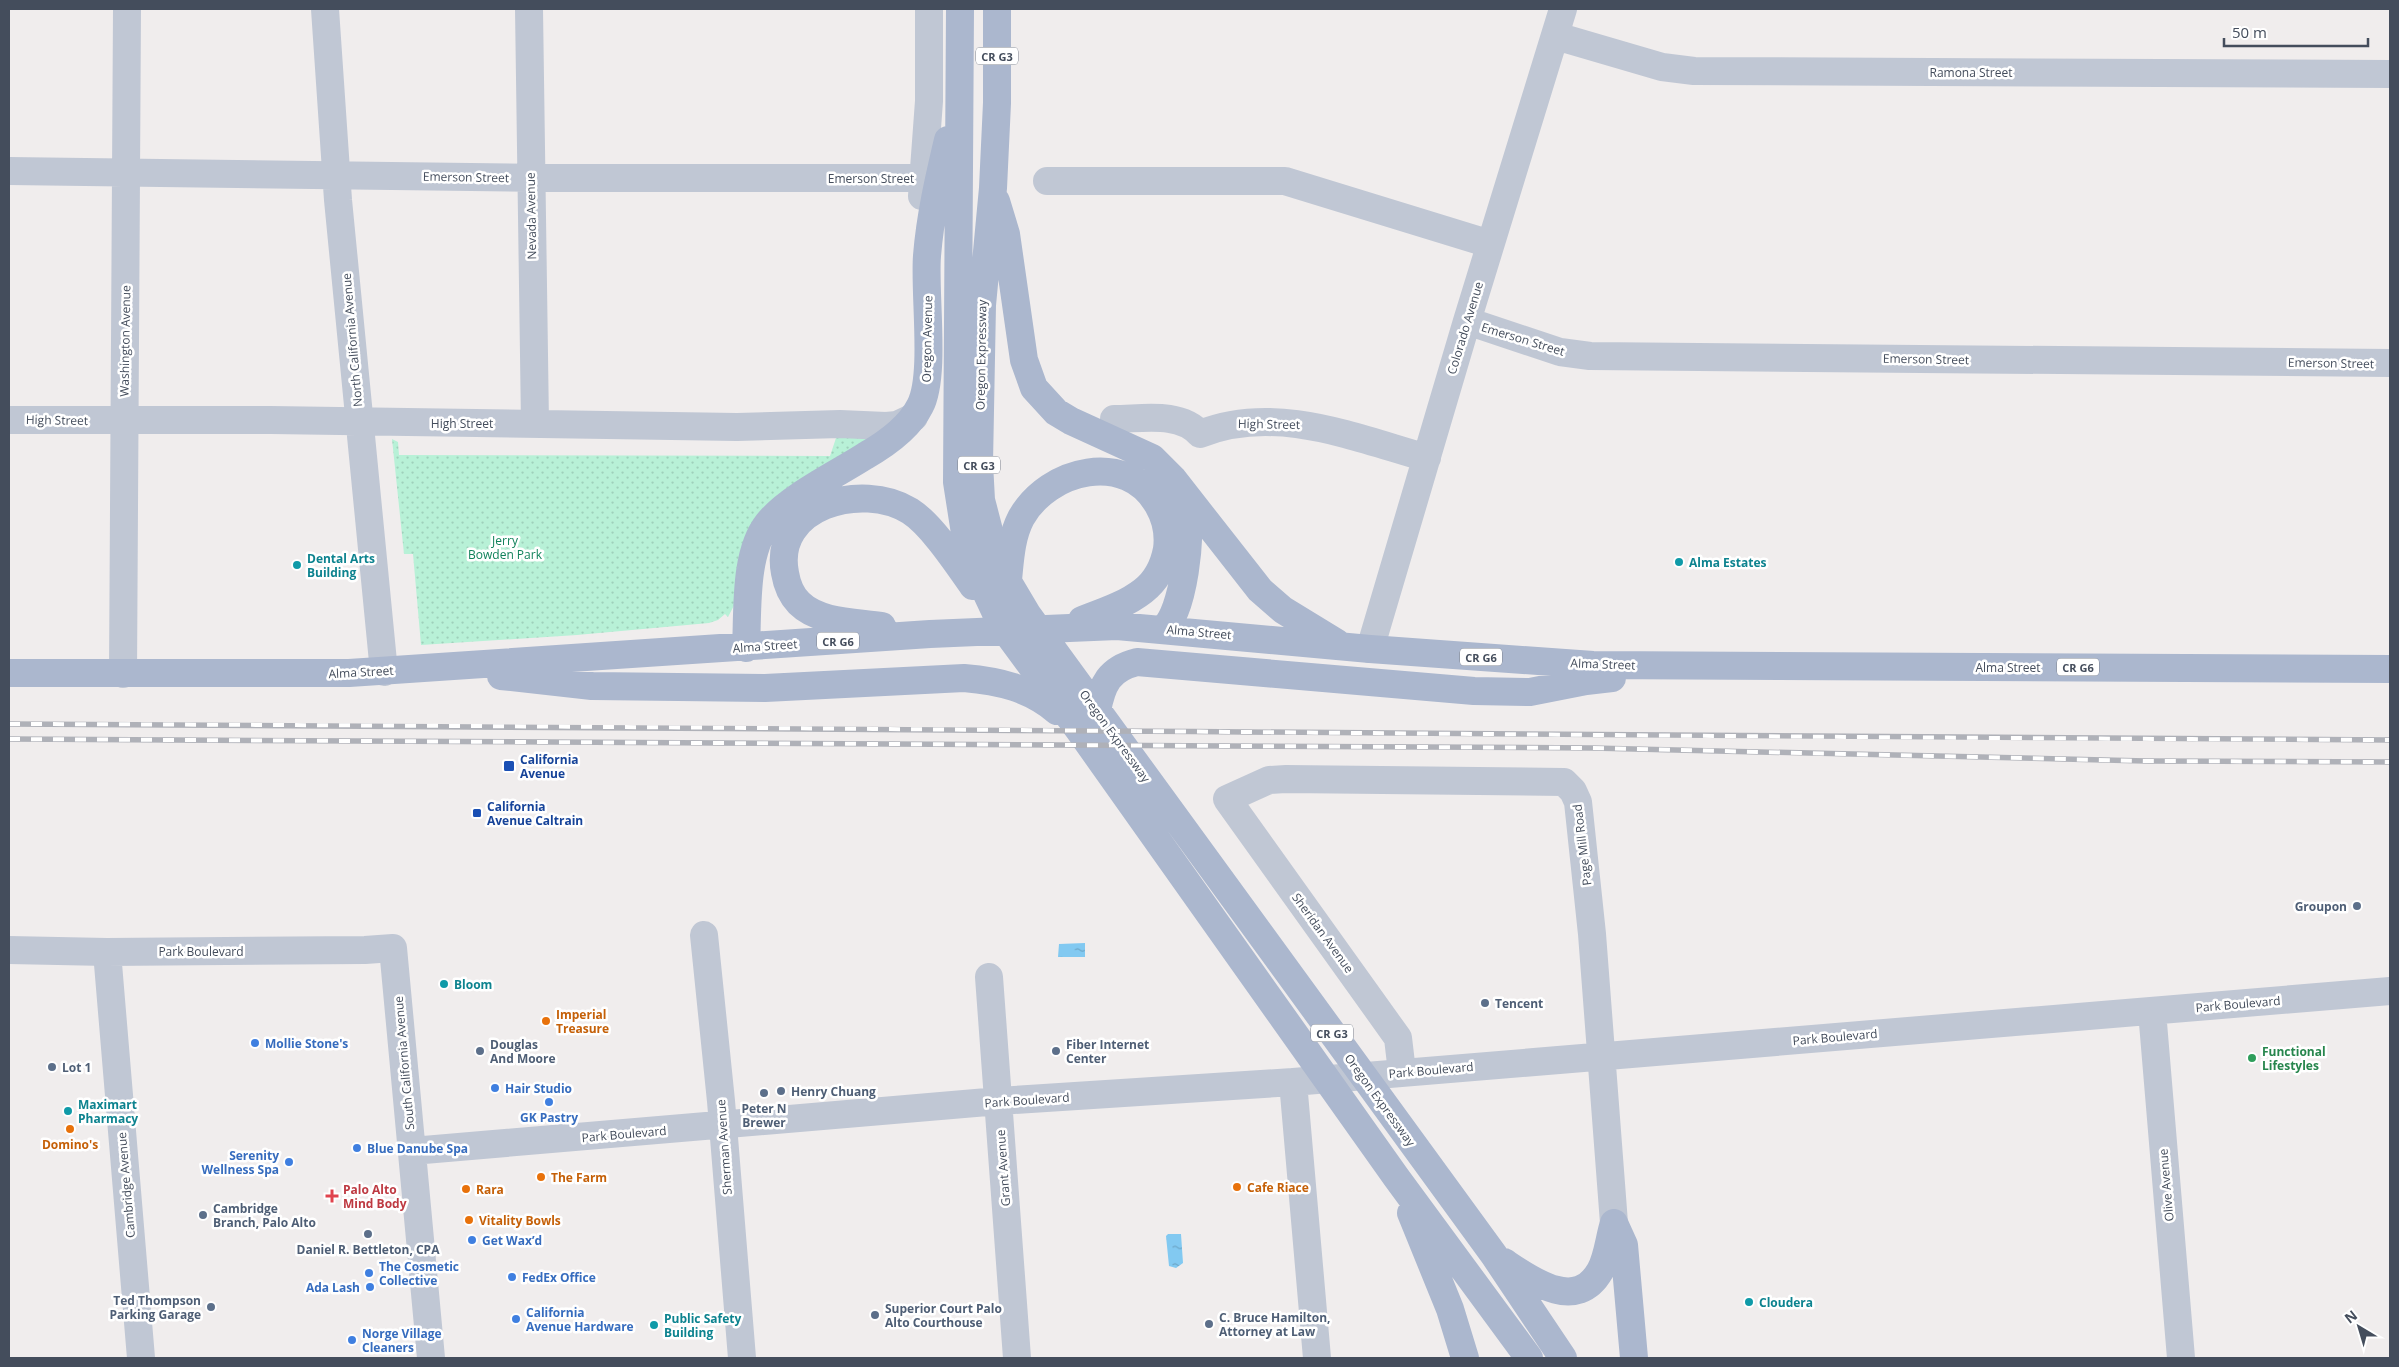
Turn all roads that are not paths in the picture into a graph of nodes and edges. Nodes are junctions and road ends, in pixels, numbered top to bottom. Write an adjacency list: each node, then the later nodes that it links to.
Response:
1 (126, 9): 12 (street, Washington Avenue)
2 (325, 9): 13 (street, North California Avenue)
3 (530, 9): 14 (street, Nevada Avenue)
4 (929, 9): 15 (street, Oregon Avenue)
5 (960, 9): 10 (main road, Oregon Expressway / CR G3)
6 (997, 9): 17 (main road, Oregon Expressway / CR G3)
7 (1563, 9): 8 (street, Colorado Avenue)
8 (1556, 36): 9 (street, Ramona Street); 18 (street, Colorado Avenue)
9 (2390, 74)
10 (960, 90): 19 (main road); 32 (main road, Oregon Expressway / CR G3)
11 (9, 171): 12 (street, Emerson Street)
12 (127, 171): 13 (street, Emerson Street); 25 (street, Washington Avenue)
13 (337, 175): 14 (street, Emerson Street); 26 (street, North California Avenue)
14 (530, 178): 15 (street, Emerson Street); 27 (street, Nevada Avenue)
15 (922, 178): 19 (street, Oregon Avenue)
16 (1047, 180): 18 (street)
17 (993, 188): 29 (main road); 30 (main road, Oregon Expressway / CR G3)
18 (1490, 244): 20 (street, Colorado Avenue)
19 (927, 258): 22 (main road, Oregon Avenue)
20 (1467, 321): 21 (street, Emerson Street); 28 (street, Colorado Avenue)
21 (2390, 363)
22 (914, 417): 27 (street, High Street); 36 (main road, Oregon Avenue)
23 (1114, 419): 28 (street, High Street)
24 (9, 420): 25 (street, High Street)
25 (124, 421): 26 (street, High Street); 43 (street, Washington Avenue)
26 (360, 423): 27 (street, High Street); 41 (street, North California Avenue)
27 (535, 424)
28 (1426, 458): 37 (street, Colorado Avenue)
29 (1173, 479): 33 (main road); 35 (main road)
30 (1008, 582): 31 (main road); 44 (main road, Oregon Expressway / CR G3)
31 (1062, 628): 32 (main road, Alma Street / CR G6); 33 (main road, Alma Street / CR G6)
32 (996, 629): 34 (main road, Alma Street / CR G6); 34 (main road); 44 (main road, Oregon Expressway / CR G3)
33 (1163, 629): 35 (main road, Alma Street / CR G6)
34 (930, 634): 36 (main road, Alma Street / CR G6)
35 (1341, 646): 37 (main road, Alma Street / CR G6)
36 (746, 648): 39 (main road, Alma Street)
37 (1370, 648): 38 (main road, Alma Street / CR G6)
38 (1766, 665): 40 (main road, Alma Street / CR G6); 44 (main road)
39 (446, 668): 41 (main road, Alma Street); 44 (main road)
40 (2390, 669)
41 (384, 672): 43 (main road, Alma Street)
42 (9, 673): 43 (main road, Alma Street)
43 (123, 674)
44 (1088, 720): 59 (main road, Oregon Expressway / CR G3); 61 (main road, Oregon Expressway / CR G3)
45 (1227, 799): 53 (street, Page Mill Road); 54 (street, Sheridan Avenue)
46 (704, 935): 57 (street, Sherman Avenue)
47 (394, 948): 49 (street, Park Boulevard); 58 (street, South California Avenue)
48 (9, 950): 49 (street, Park Boulevard)
49 (107, 952): 62 (street, Cambridge Avenue)
50 (989, 977): 56 (street, Grant Avenue)
51 (2390, 991): 52 (street, Park Boulevard)
52 (2152, 1011): 53 (street, Park Boulevard); 71 (street, Olive Avenue)
53 (1601, 1055): 54 (street, Park Boulevard); 60 (street, Page Mill Road)
54 (1402, 1072): 55 (street, Park Boulevard)
55 (1303, 1080): 56 (street, Park Boulevard); 66 (street)
56 (999, 1101): 57 (street, Park Boulevard); 65 (street, Grant Avenue)
57 (722, 1126): 58 (street, Park Boulevard); 64 (street, Sherman Avenue)
58 (412, 1151): 63 (street, South California Avenue)
59 (1396, 1177): 67 (main road); 68 (main road, Oregon Expressway / CR G3)
60 (1614, 1222): 61 (main road); 70 (main road)
61 (1494, 1255): 69 (main road, Oregon Expressway / CR G3)
62 (141, 1358)
63 (431, 1358)
64 (742, 1358)
65 (1017, 1358)
66 (1317, 1358)
67 (1465, 1358)
68 (1529, 1358)
69 (1563, 1358)
70 (1634, 1358)
71 (2181, 1358)

